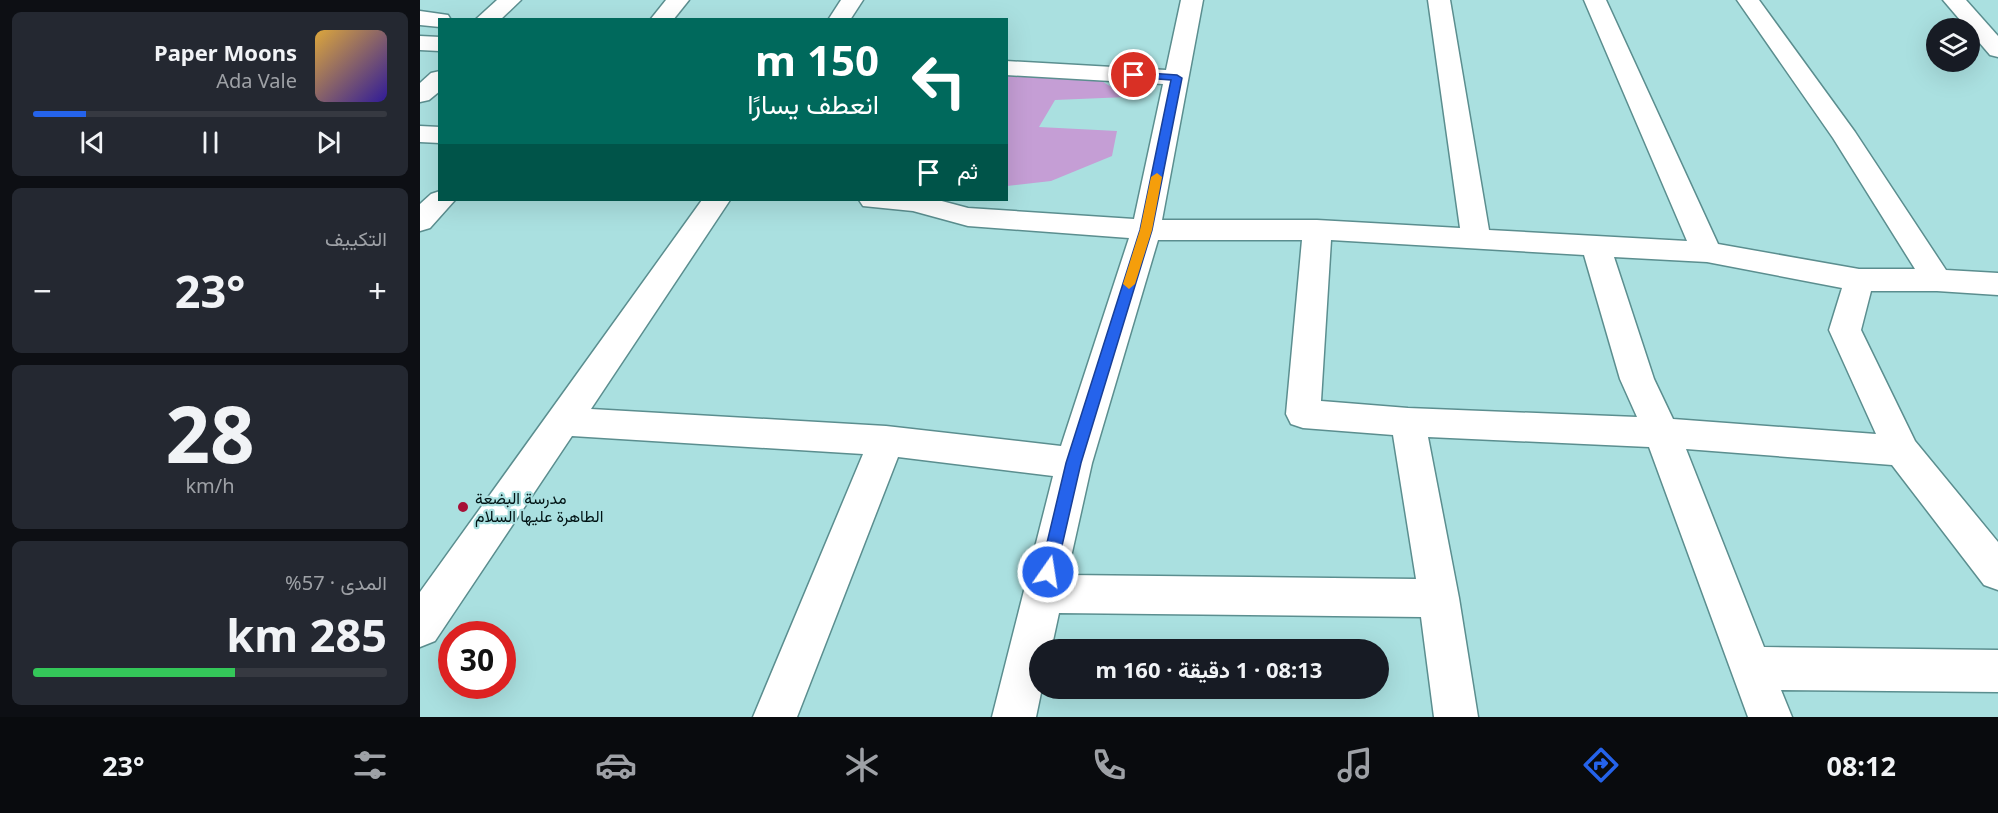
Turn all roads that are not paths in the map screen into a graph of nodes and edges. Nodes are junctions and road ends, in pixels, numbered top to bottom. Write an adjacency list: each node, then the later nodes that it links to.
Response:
1 (510, 0): 10 (street)
2 (678, 0): 11 (street)
3 (852, 0): 12 (street)
4 (1192, 0): 18 (street)
5 (1439, 0): 29 (street)
6 (1595, 0): 31 (street)
7 (1748, 0): 33 (street)
8 (1954, 0): 16 (street)
9 (420, 18): 13 (street)
10 (488, 18)
11 (663, 18)
12 (840, 18)
13 (438, 20)
14 (420, 43): 15 (street)
15 (438, 44)
16 (1998, 50)
17 (1008, 68): 18 (street)
18 (1177, 78): 27 (street)
19 (438, 80): 20 (street)
20 (420, 95)
21 (420, 134): 22 (street)
22 (438, 135)
23 (440, 201): 26 (street)
24 (715, 201): 35 (street)
25 (894, 201): 27 (street)
26 (420, 221)
27 (1146, 230): 28 (street); 40 (street)
28 (1317, 230): 29 (street); 36 (street)
29 (1476, 239): 30 (street)
30 (1596, 246): 31 (street); 37 (street)
31 (1707, 252): 32 (street)
32 (1859, 280): 33 (street); 39 (street)
33 (1937, 280): 34 (street)
34 (1998, 284)
35 (562, 422): 38 (street); 44 (street)
36 (1408, 422): 37 (street); 43 (street)
37 (1662, 433): 39 (street); 45 (street)
38 (886, 441): 40 (street); 47 (street)
39 (1902, 451): 41 (street)
40 (1074, 463): 42 (street)
41 (1998, 572)
42 (1043, 594): 43 (street); 48 (street)
43 (1439, 598): 49 (street)
44 (420, 627)
45 (1752, 668): 46 (street); 50 (street)
46 (1998, 670)
47 (775, 717)
48 (1014, 717)
49 (1456, 717)
50 (1770, 717)

